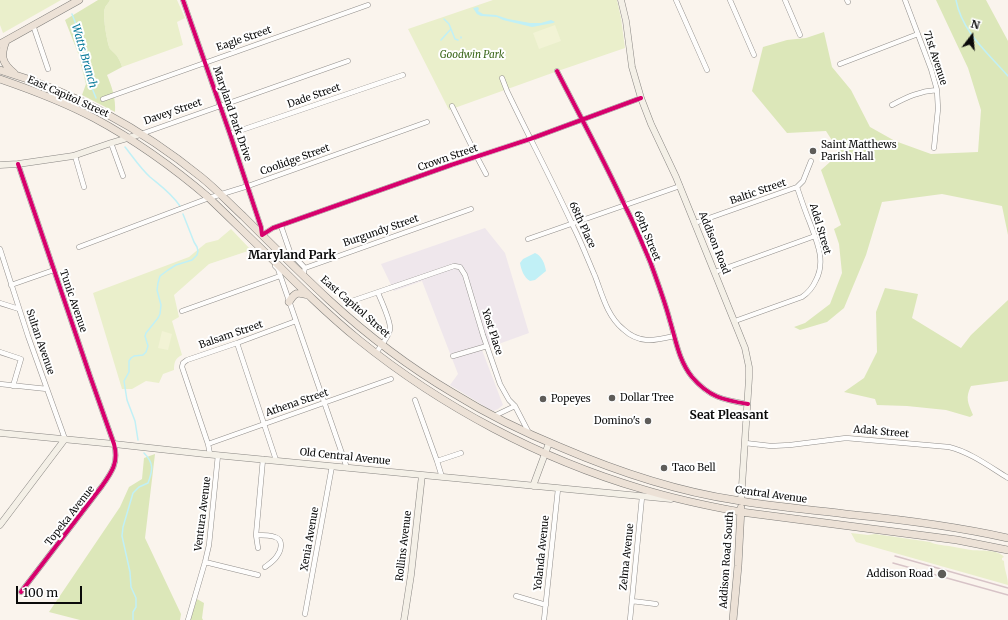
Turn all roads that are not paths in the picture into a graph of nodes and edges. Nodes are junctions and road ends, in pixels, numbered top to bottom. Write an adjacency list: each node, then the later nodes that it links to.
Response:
1 (79, 0): 9 (main road)
2 (183, 0): 15 (street, Maryland Park Drive)
3 (676, 0): 19 (street)
4 (730, 0): 13 (street)
5 (785, 0): 11 (street)
6 (905, 0): 10 (street, 71st Avenue)
7 (624, 1): 26 (main road, Addison Road)
8 (368, 5): 15 (street, Eagle Street)
9 (33, 25): 12 (main road); 17 (street)
10 (918, 34): 16 (street); 25 (street, 71st Avenue)
11 (800, 35)
12 (3, 42): 21 (main road)
13 (754, 55)
14 (348, 61): 29 (street, Davey Street)
15 (205, 63): 27 (street, Eagle Street); 29 (street, Maryland Park Drive)
16 (840, 64)
17 (48, 69)
18 (0, 70): 21 (main road, East Capitol Street)
19 (707, 70)
20 (557, 71): 31 (street, 69th Street)
21 (18, 75): 33 (main road, East Capitol Street)
22 (403, 75): 34 (street, Dade Street)
23 (502, 78): 36 (street, 68th Place)
24 (0, 79): 35 (main road, East Capitol Street)
25 (937, 90): 28 (street); 38 (street, 71st Avenue)
26 (641, 98): 31 (street, Crown Street); 47 (main road, Addison Road)
27 (103, 99)
28 (892, 105)
29 (220, 106): 33 (street, Davey Street); 34 (street, Maryland Park Drive)
30 (452, 106): 40 (street)
31 (582, 120): 36 (street, Crown Street); 52 (street, 69th Street)
32 (427, 122): 46 (street, Coolidge Street)
33 (141, 134): 35 (main road, Davey Street); 50 (main road, East Capitol Street)
34 (230, 134): 46 (street, Maryland Park Drive)
35 (127, 138): 37 (main road, Davey Street); 51 (main road, East Capitol Street)
36 (530, 139): 40 (street, Crown Street); 54 (street, 68th Place)
37 (111, 142): 39 (main road, Davey Street); 45 (street)
38 (934, 148)
39 (75, 156): 42 (main road, Davey Street); 48 (street)
40 (476, 157): 44 (street); 56 (street, Crown Street)
41 (811, 161): 49 (street, Baltic Street)
42 (18, 164): 43 (main road, Davey Street); 64 (street, Tunic Avenue)
43 (0, 165)
44 (486, 174)
45 (124, 176)
46 (248, 186): 50 (street, Coolidge Street); 57 (street, Maryland Park Drive)
47 (680, 186): 52 (street); 55 (main road, Addison Road)
48 (84, 187)
49 (797, 187): 55 (street, Baltic Street); 58 (street, Adel Street)
50 (221, 195): 51 (street, Coolidge Street); 57 (main road, East Capitol Street)
51 (209, 198): 60 (street, Coolidge Street); 63 (main road, East Capitol Street)
52 (625, 205): 54 (street); 78 (street, 69th Street)
53 (470, 209): 65 (street, Burgundy Street)
54 (572, 223): 59 (street); 78 (street, 68th Place)
55 (695, 223): 66 (main road, Addison Road)
56 (281, 226): 57 (street, Crown Street); 65 (street)
57 (262, 235): 65 (main road, East Capitol Street)
58 (815, 236): 66 (street); 77 (street, Adel Street)
59 (528, 239)
60 (79, 247)
61 (0, 249): 62 (street, Sultan Avenue)
62 (1, 256): 68 (street, Sultan Avenue)
63 (270, 257): 67 (street); 70 (main road, East Capitol Street)
64 (54, 270): 68 (street); 99 (street, Tunic Avenue)
65 (304, 271): 80 (main road, East Capitol Street)
66 (715, 272): 77 (main road, Addison Road)
67 (280, 276): 72 (street); 75 (street)
68 (11, 285): 74 (street, Sultan Avenue)
69 (378, 293): 71 (street); 80 (street); 81 (street, Yost Place)
70 (309, 295): 72 (main road); 83 (main road, East Capitol Street)
71 (352, 301)
72 (289, 302): 76 (street)
73 (0, 303): 74 (street)
74 (19, 309): 88 (street, Sultan Avenue)
75 (182, 311)
76 (296, 321): 79 (street, Balsam Street); 90 (street)
77 (735, 321): 91 (main road, Addison Road)
78 (674, 336): 91 (street, 69th Street)
79 (237, 343): 94 (street); 100 (street, Balsam Street)
80 (382, 344): 83 (street); 93 (main road, East Capitol Street)
81 (487, 346): 84 (street); 92 (street, Yost Place)
82 (0, 352): 87 (street)
83 (376, 353): 103 (main road, East Capitol Street)
84 (453, 356)
85 (391, 379): 90 (street, Athena Street)
86 (0, 384): 87 (street)
87 (13, 386): 88 (street)
88 (47, 389): 97 (street, Sultan Avenue)
89 (415, 400): 108 (street)
90 (325, 403): 94 (street, Athena Street); 110 (street)
91 (748, 404): 101 (main road, Addison Road)
92 (515, 406): 93 (street); 96 (street, Yost Place)
93 (494, 416): 96 (main road, East Capitol Street)
94 (264, 424): 100 (street, Athena Street); 107 (street)
95 (0, 433): 97 (main road, Old Central Avenue)
96 (530, 434): 98 (main road, East Capitol Street)
97 (64, 439): 99 (main road, Old Central Avenue); 121 (main road)
98 (549, 443): 103 (main road); 118 (main road, Central Avenue)
99 (114, 444): 104 (main road, Old Central Avenue); 130 (street, Topeka Avenue)
100 (208, 444): 104 (street)
101 (745, 444): 113 (street, Adak Street); 118 (main road, Addison Road)
102 (461, 453): 108 (street)
103 (545, 453): 114 (main road); 117 (main road, Central Avenue)
104 (210, 454): 105 (main road, Old Central Avenue)
105 (218, 455): 106 (main road, Old Central Avenue); 127 (street, Ventura Avenue)
106 (263, 459): 107 (main road, Old Central Avenue); 123 (street)
107 (276, 460): 109 (main road, Old Central Avenue)
108 (437, 461): 112 (street)
109 (332, 466): 110 (main road, Old Central Avenue); 135 (street, Xenia Avenue)
110 (347, 468): 111 (main road, Old Central Avenue)
111 (422, 475): 112 (main road, Old Central Avenue); 137 (main road, Rollins Avenue)
112 (442, 477): 114 (main road, Old Central Avenue)
113 (1008, 478)
114 (533, 486): 115 (main road, Old Central Avenue)
115 (558, 489): 116 (main road, Old Central Avenue); 134 (street, Yolanda Avenue)
116 (642, 497): 117 (main road, Old Central Avenue); 132 (street, Zelma Avenue)
117 (688, 501): 119 (main road, Central Avenue)
118 (741, 501): 119 (main road, Addison Road South); 120 (main road, Central Avenue)
119 (741, 512): 122 (main road, Central Avenue); 140 (main road, Addison Road South)
120 (871, 516): 122 (main road); 124 (main road, Central Avenue)
121 (0, 524)
122 (834, 524): 126 (main road, Central Avenue)
123 (256, 535): 125 (street); 128 (street)
124 (1008, 538)
125 (258, 548)
126 (1008, 550)
127 (205, 562): 129 (street); 136 (street, Ventura Avenue)
128 (265, 567)
129 (258, 574)
130 (21, 592)
131 (516, 596): 134 (street)
132 (632, 601): 133 (street); 139 (street, Zelma Avenue)
133 (656, 604)
134 (546, 605): 138 (street, Yolanda Avenue)
135 (305, 614)
136 (188, 620)
137 (404, 620)
138 (544, 620)
139 (630, 620)
140 (733, 620)

